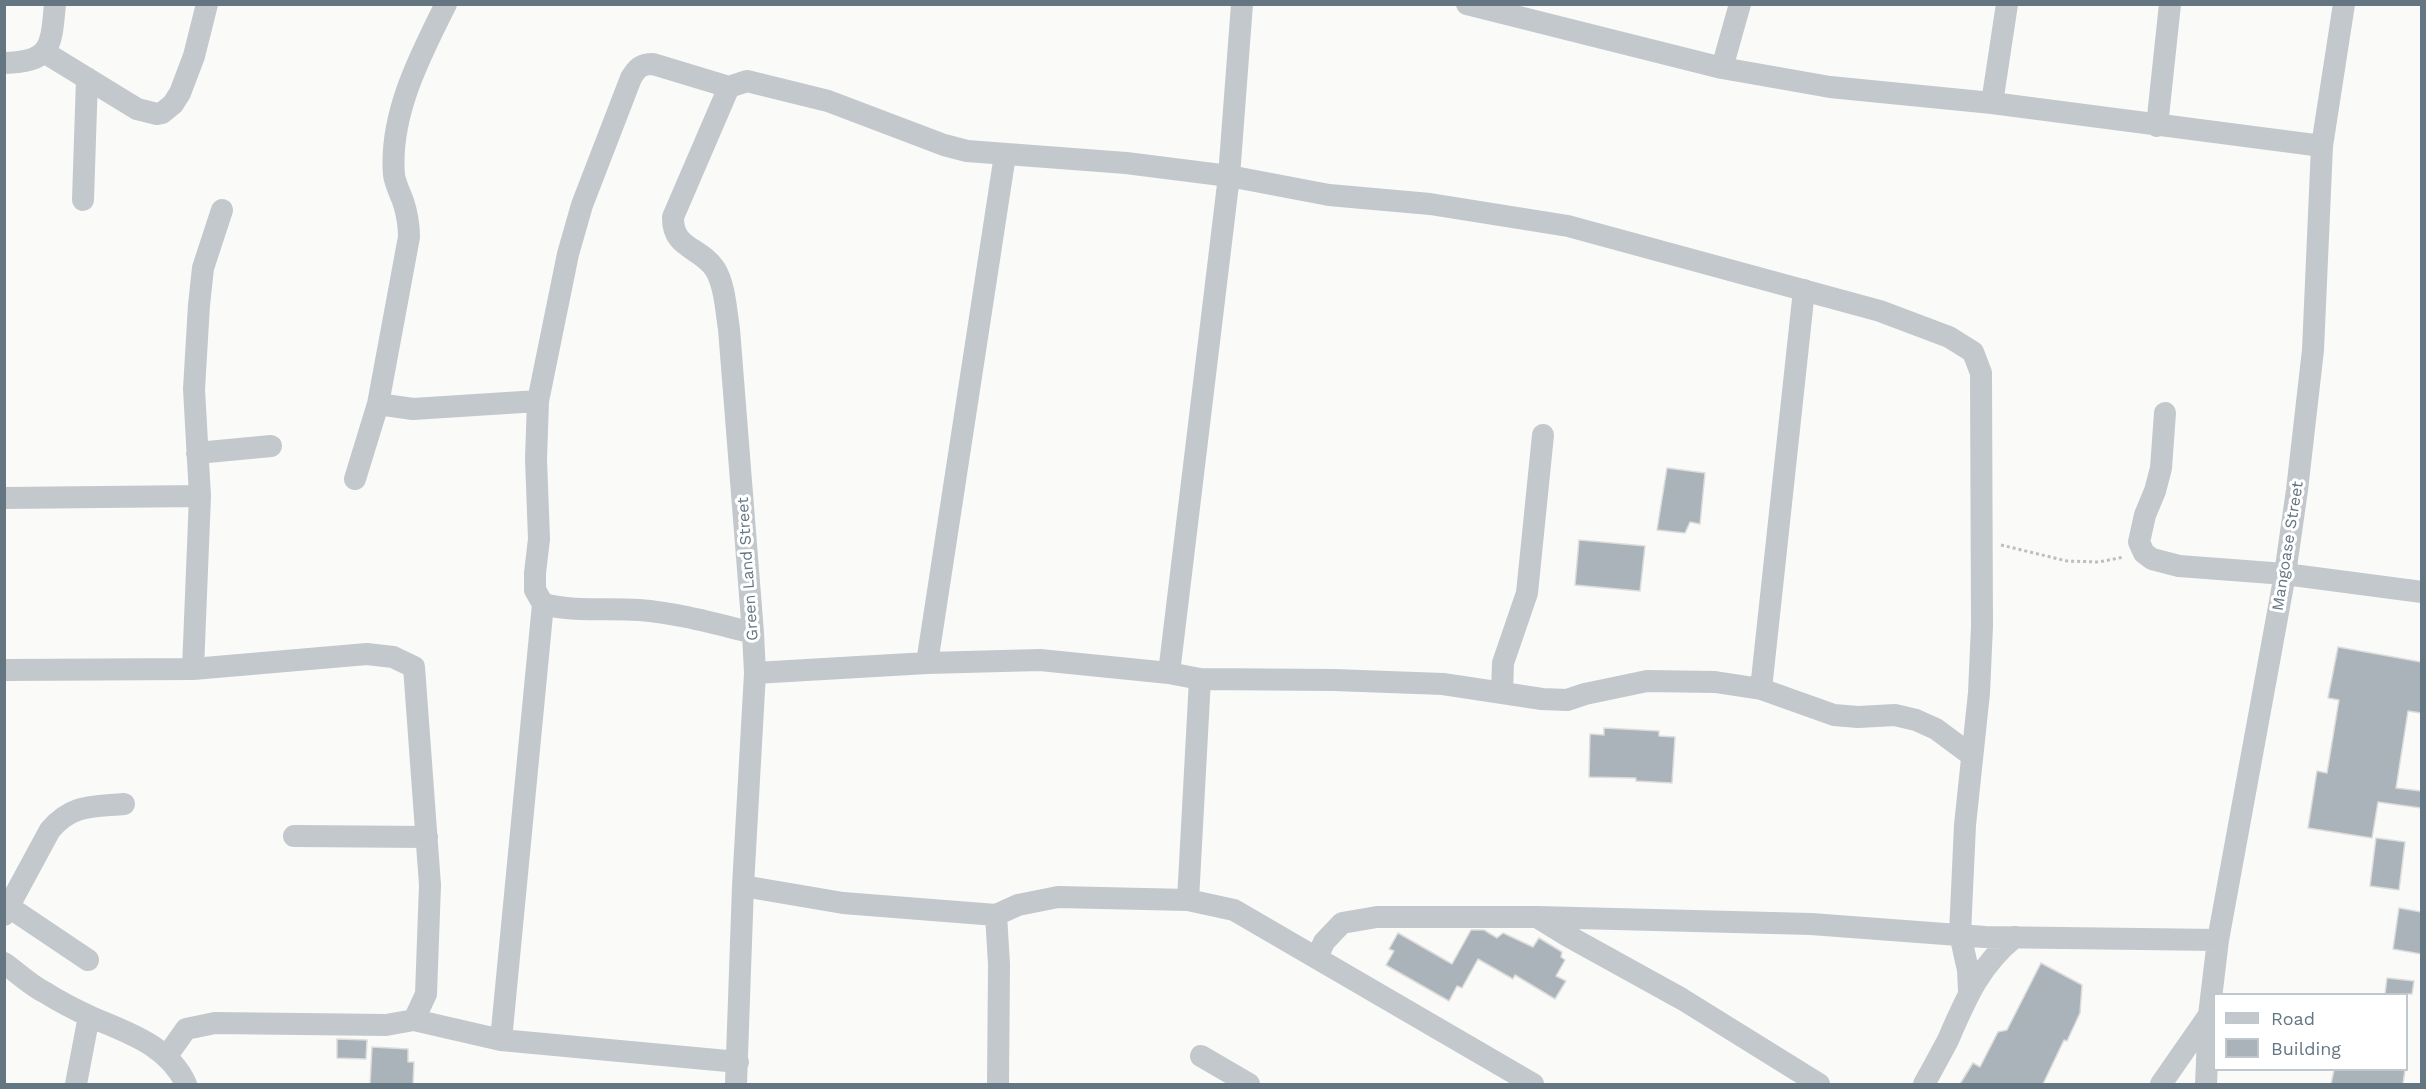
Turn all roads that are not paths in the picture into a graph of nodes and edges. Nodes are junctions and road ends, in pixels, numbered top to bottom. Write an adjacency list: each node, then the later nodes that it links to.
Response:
1 (55, 4): 11 (street)
2 (207, 4): 14 (street)
3 (446, 4): 25 (street)
4 (1242, 4): 20 (street)
5 (1467, 4): 10 (street)
6 (1740, 4): 13 (street)
7 (2007, 4): 16 (street)
8 (2170, 4): 17 (street)
9 (2344, 4): 18 (street, Mangoase Street)
10 (1499, 9): 13 (street)
11 (44, 52): 12 (street); 14 (street)
12 (4, 63)
13 (1722, 68): 16 (street)
14 (87, 78): 21 (street)
15 (729, 87): 19 (street); 24 (street); 36 (street, Green Land Street)
16 (1992, 103): 17 (street)
17 (2157, 126): 18 (street)
18 (2322, 146): 33 (street, Mangoase Street)
19 (1005, 154): 20 (street); 37 (street)
20 (1229, 176): 23 (street); 41 (street)
21 (83, 200)
22 (222, 210): 29 (street)
23 (1804, 290): 43 (street); 45 (street)
24 (538, 401): 25 (street); 35 (street)
25 (378, 404): 30 (street)
26 (2165, 413): 33 (street)
27 (1543, 435): 44 (street)
28 (271, 446): 29 (street)
29 (197, 453): 31 (street)
30 (355, 479)
31 (200, 496): 32 (street); 38 (street)
32 (4, 498)
33 (2284, 574): 34 (street); 56 (street, Mangoase Street)
34 (2421, 592)
35 (543, 604): 36 (street); 64 (street)
36 (753, 633): 40 (street, Green Land Street)
37 (927, 663): 40 (street); 41 (street)
38 (193, 669): 39 (street); 48 (street)
39 (4, 670)
40 (755, 673): 49 (street, Green Land Street)
41 (1169, 673): 42 (street)
42 (1200, 679): 44 (street); 50 (street)
43 (1761, 689): 44 (street); 45 (street)
44 (1502, 692)
45 (1971, 755): 54 (street)
46 (124, 804): 51 (street)
47 (294, 836): 48 (street)
48 (427, 837): 63 (street)
49 (744, 886): 52 (street); 67 (street, Green Land Street)
50 (1188, 900): 52 (street); 57 (street)
51 (7, 911): 58 (street)
52 (996, 915): 72 (street)
53 (1538, 917): 54 (street); 57 (street); 74 (street)
54 (1960, 934): 55 (street); 60 (street)
55 (2015, 937): 56 (street); 60 (street)
56 (2218, 940): 62 (street, Mangoase Street)
57 (1317, 958): 68 (street)
58 (88, 960)
59 (4, 963): 61 (street)
60 (1969, 991): 75 (street)
61 (89, 1016): 65 (street); 69 (street)
62 (2209, 1016): 76 (street); 77 (street, Mangoase Street)
63 (414, 1020): 64 (street); 65 (street)
64 (501, 1040): 67 (street)
65 (167, 1056): 70 (street)
66 (1201, 1056): 73 (street)
67 (738, 1062): 71 (street, Green Land Street)
68 (1528, 1083)
69 (75, 1084)
70 (186, 1084)
71 (736, 1084)
72 (998, 1084)
73 (1250, 1084)
74 (1820, 1084)
75 (1924, 1084)
76 (2161, 1084)
77 (2206, 1084)

